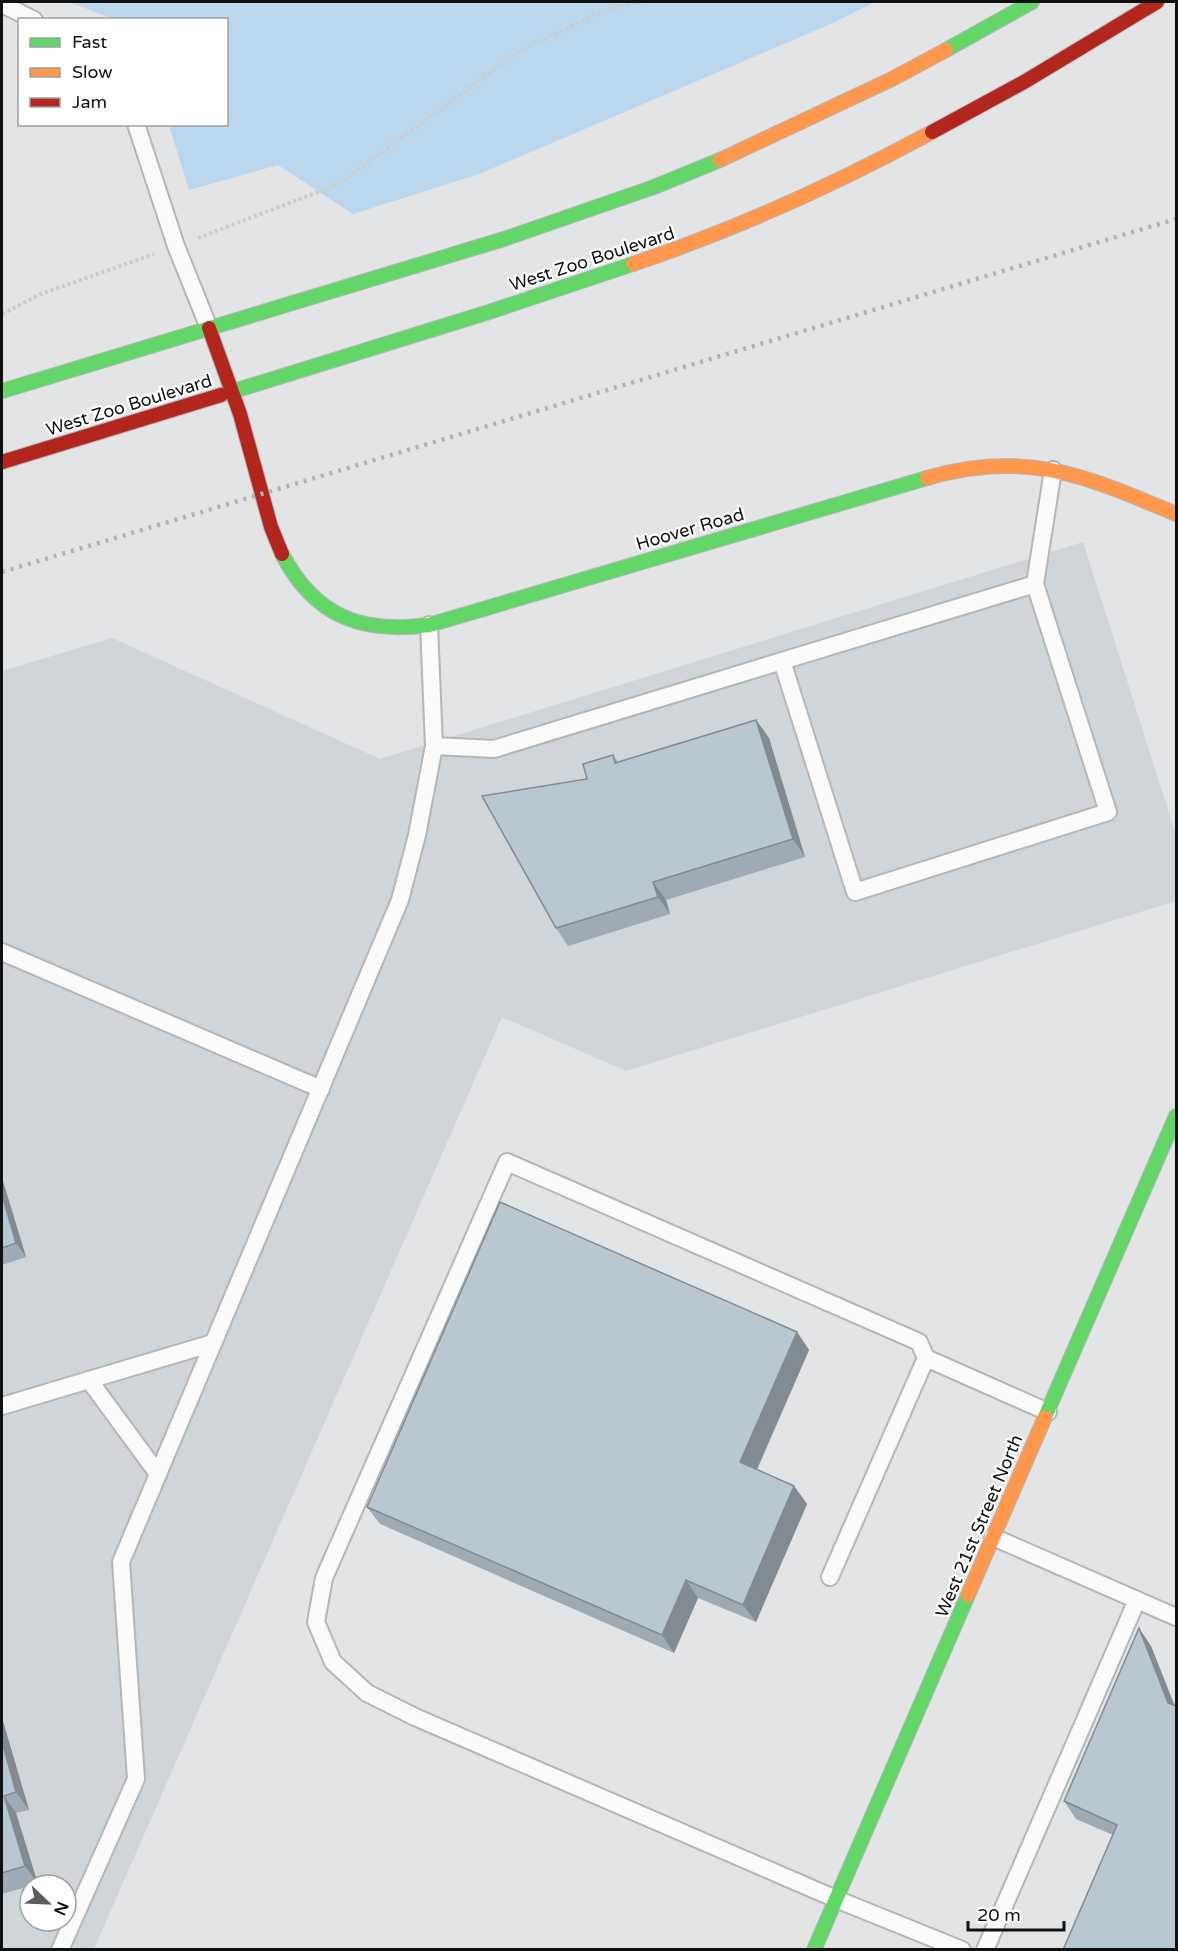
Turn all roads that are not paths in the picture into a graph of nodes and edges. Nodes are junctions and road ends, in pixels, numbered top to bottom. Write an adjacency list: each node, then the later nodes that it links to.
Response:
1 (1032, 2): 6 (main road)
2 (1157, 2): 8 (main road, West Zoo Boulevard)
3 (2, 4): 4 (lane)
4 (30, 18)
5 (137, 126): 6 (lane)
6 (209, 328): 7 (main road); 8 (main road, Hoover Road)
7 (2, 391)
8 (234, 392): 9 (main road, West Zoo Boulevard); 13 (main road, Hoover Road)
9 (2, 462)
10 (1053, 470): 11 (main road, Hoover Road); 12 (lane); 13 (main road, Hoover Road)
11 (1176, 514)
12 (1035, 584): 14 (lane); 14 (lane)
13 (429, 625): 15 (lane)
14 (782, 661): 15 (lane)
15 (434, 746): 17 (lane)
16 (2, 952): 17 (lane)
17 (321, 1089): 19 (lane)
18 (1176, 1116): 23 (main road, West 21st Street North)
19 (213, 1343): 21 (lane); 24 (lane)
20 (926, 1358): 23 (lane); 26 (lane); 29 (lane)
21 (89, 1380): 22 (lane); 24 (lane)
22 (2, 1406)
23 (1048, 1412): 25 (main road, West 21st Street North)
24 (158, 1474): 30 (lane)
25 (993, 1538): 27 (lane); 29 (main road, West 21st Street North)
26 (830, 1577)
27 (1137, 1600): 28 (lane); 33 (lane)
28 (1176, 1617)
29 (836, 1899): 31 (main road, West 21st Street North); 32 (lane)
30 (60, 1950)
31 (814, 1950)
32 (962, 1950)
33 (985, 1950)

